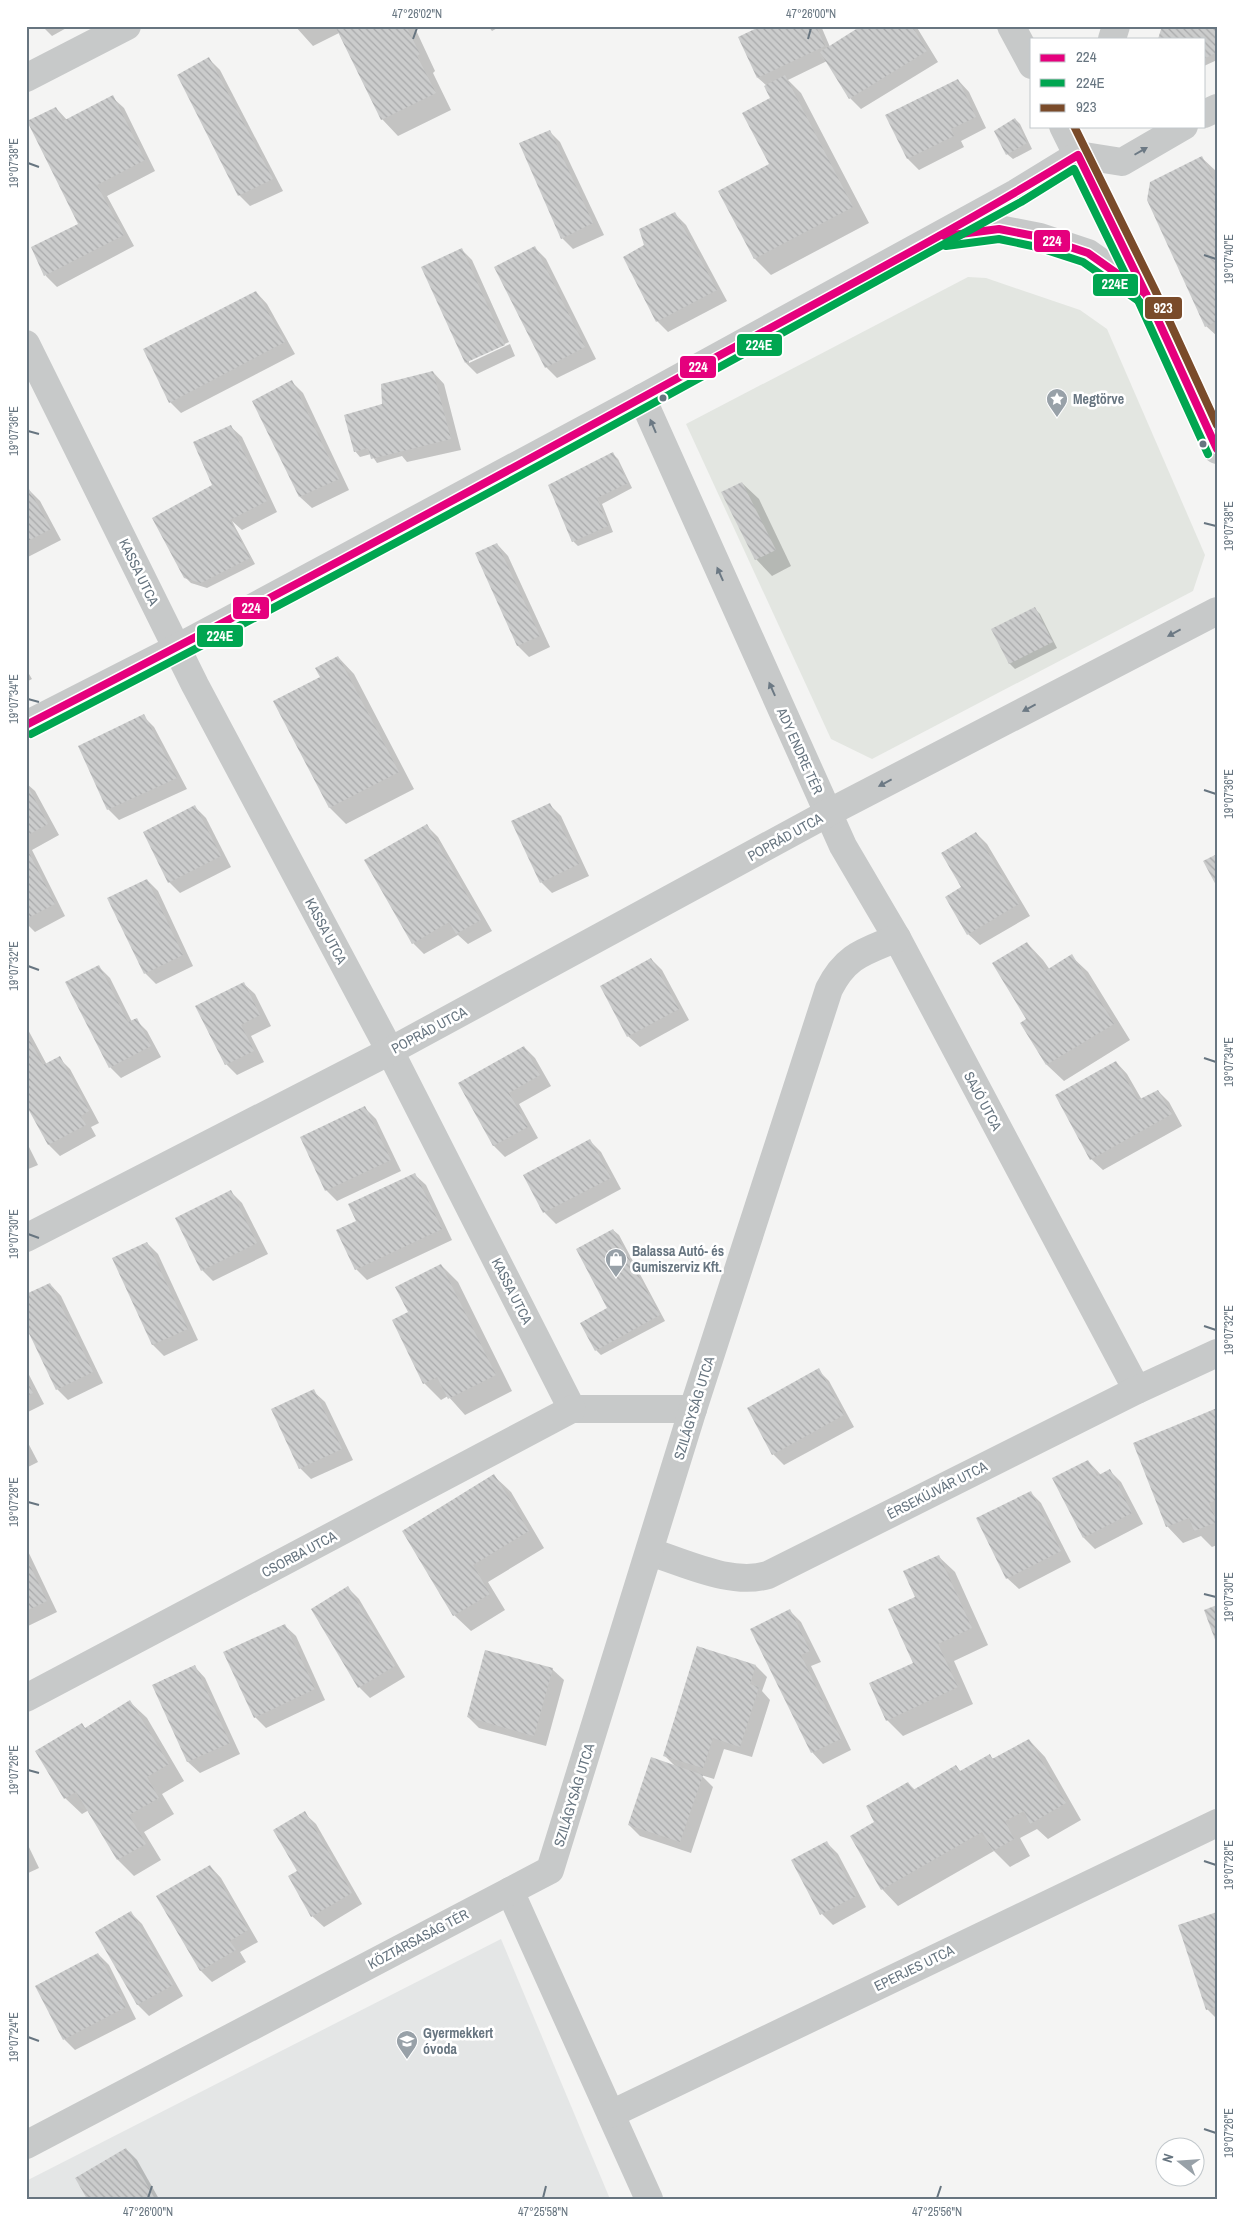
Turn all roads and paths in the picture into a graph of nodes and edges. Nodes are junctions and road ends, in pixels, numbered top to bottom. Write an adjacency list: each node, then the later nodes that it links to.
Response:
1 (127, 26): 6 (street)
2 (1011, 26): 5 (street)
3 (1116, 26): 4 (street)
4 (1112, 38)
5 (1030, 58)
6 (26, 78)
7 (1064, 128): 10 (street)
8 (1085, 128): 10 (street)
9 (1181, 128): 10 (street, one-way to 9)
10 (1078, 155): 11 (street); 12 (street)
11 (936, 237): 12 (street); 14 (street)
12 (1146, 294): 15 (street)
13 (26, 344): 17 (street, KASSA UTCA)
14 (642, 398): 17 (street); 19 (street, ADY ENDRE TÉR, one-way to 14)
15 (1217, 450)
16 (1217, 610): 19 (street, one-way to 19)
17 (177, 648): 18 (street); 21 (street, KASSA UTCA)
18 (26, 725)
19 (828, 813): 20 (street, SAJÓ UTCA); 21 (street, POPRÁD UTCA)
20 (897, 938): 24 (street, SAJÓ UTCA); 26 (street, SZILÁGYSÁG UTCA)
21 (390, 1051): 22 (street, POPRÁD UTCA); 25 (street, KASSA UTCA)
22 (26, 1238)
23 (1217, 1353): 24 (street, ÉRSEKÚJVÁR UTCA)
24 (1137, 1390): 27 (street, ÉRSEKÚJVÁR UTCA)
25 (572, 1409): 26 (street); 28 (street, CSORBA UTCA)
26 (692, 1409): 27 (street, SZILÁGYSÁG UTCA)
27 (650, 1552): 30 (street, SZILÁGYSÁG UTCA)
28 (26, 1698)
29 (1217, 1823): 31 (street, EPERJES UTCA)
30 (510, 1891): 31 (street); 32 (street, KÖZTÁRSASÁG TÉR)
31 (611, 2114): 33 (street)
32 (26, 2146)
33 (649, 2199)

